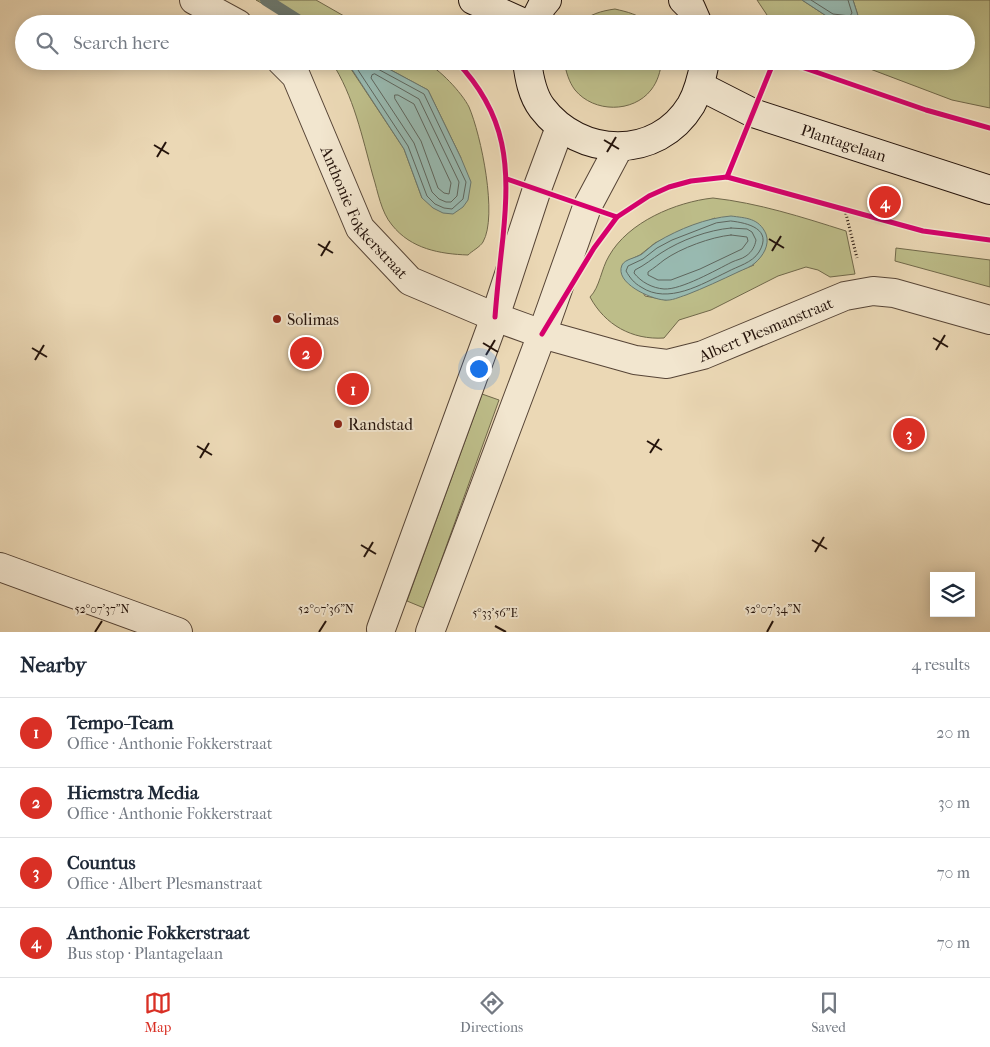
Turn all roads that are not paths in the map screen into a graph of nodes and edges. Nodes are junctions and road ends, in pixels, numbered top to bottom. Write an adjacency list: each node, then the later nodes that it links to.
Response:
1 (194, 0): 5 (street)
2 (473, 0): 6 (street)
3 (547, 0): 7 (street)
4 (683, 0): 8 (street)
5 (222, 15)
6 (506, 15)
7 (538, 15)
8 (694, 15)
9 (290, 70): 15 (street, Anthonie Fokkerstraat)
10 (528, 70): 12 (street)
11 (702, 74): 13 (street); 14 (street, Plantagelaan)
12 (560, 127): 13 (street); 15 (street)
13 (619, 147): 17 (street)
14 (990, 190)
15 (495, 317): 17 (street, Anthonie Fokkerstraat); 19 (street)
16 (990, 320): 17 (street, Albert Plesmanstraat)
17 (542, 334): 21 (street)
18 (0, 566): 20 (street)
19 (383, 631)
20 (178, 632)
21 (430, 632)

